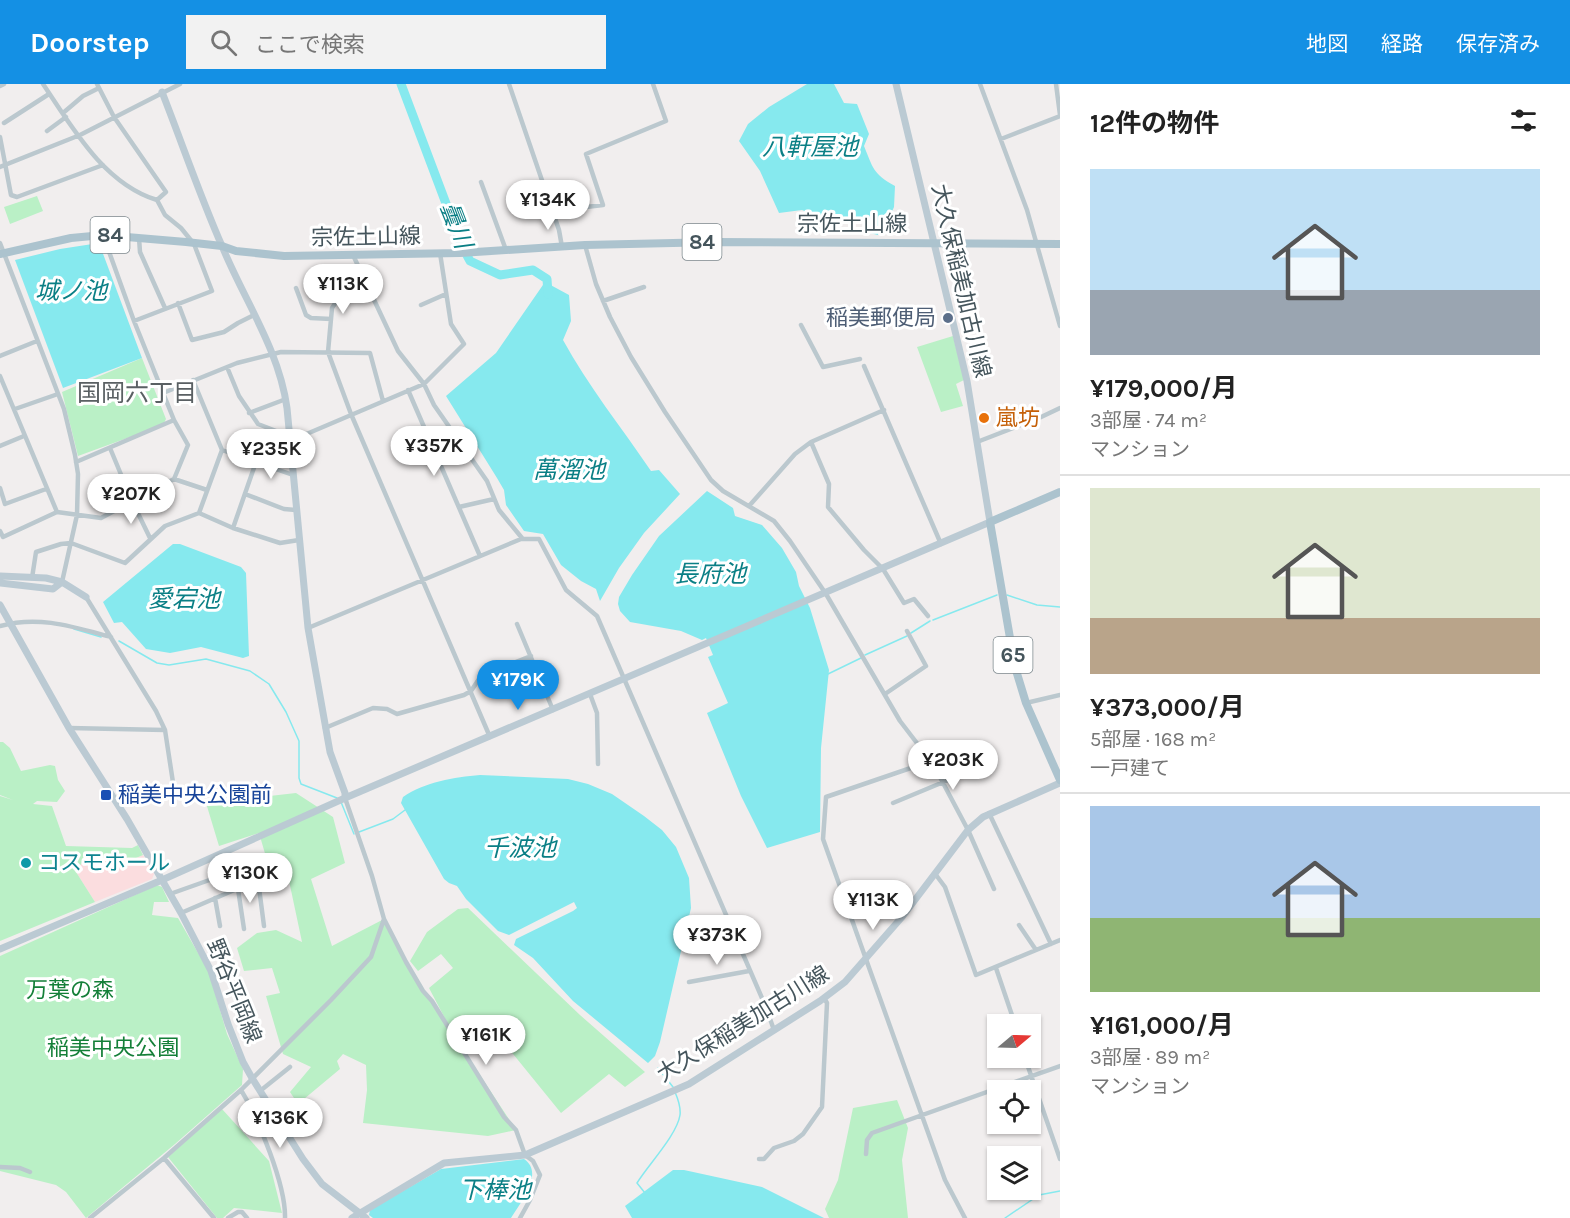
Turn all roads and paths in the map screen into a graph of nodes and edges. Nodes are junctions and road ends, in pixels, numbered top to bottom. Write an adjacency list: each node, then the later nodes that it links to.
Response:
1 (4, 84): 10 (street)
2 (43, 84): 13 (street)
3 (159, 84): 12 (street)
4 (180, 84): 12 (street)
5 (509, 84): 27 (street)
6 (653, 84): 27 (street)
7 (896, 84): 30 (main road, 大久保稲美加古川線)
8 (980, 84): 21 (street)
9 (1056, 84): 15 (street)
10 (0, 86)
11 (98, 86): 14 (street); 16 (street)
12 (162, 92): 16 (street); 36 (main road)
13 (50, 94): 14 (street); 17 (street)
14 (64, 115): 18 (street); 19 (street)
15 (1060, 115): 21 (street)
16 (114, 117): 19 (street); 26 (street)
17 (2, 124)
18 (47, 131)
19 (80, 135): 22 (street); 23 (street)
20 (0, 137): 22 (street)
21 (1001, 139): 33 (street)
22 (7, 164): 23 (street); 24 (street)
23 (103, 165): 26 (street)
24 (0, 166)
25 (481, 182): 38 (street)
26 (157, 201): 32 (street)
27 (553, 211): 37 (street)
28 (103, 235): 29 (main road, 宗佐土山線 / 84); 40 (main road, 宗佐土山線 / 84); 53 (street)
29 (139, 237): 32 (main road, 宗佐土山線 / 84); 49 (street)
30 (934, 242): 33 (main road, 宗佐土山線 / 84); 35 (main road, 宗佐土山線 / 84); 80 (main road, 大久保稲美加古川線)
31 (0, 243): 40 (street)
32 (194, 244): 36 (main road, 宗佐土山線 / 84); 47 (street)
33 (1038, 244): 34 (main road, 宗佐土山線 / 84); 50 (street)
34 (1060, 244)
35 (585, 245): 37 (main road, 宗佐土山線 / 84); 46 (street)
36 (222, 246): 41 (main road, 宗佐土山線 / 84); 51 (main road)
37 (562, 247): 38 (main road, 宗佐土山線 / 84)
38 (507, 250): 39 (main road, 宗佐土山線 / 84)
39 (440, 253): 41 (main road, 宗佐土山線 / 84); 45 (street)
40 (2, 254): 56 (street)
41 (353, 255): 42 (street)
42 (366, 280): 52 (street); 65 (street)
43 (644, 287): 46 (street)
44 (296, 288): 52 (street)
45 (446, 294): 48 (street); 65 (street)
46 (603, 301): 95 (street)
47 (178, 303): 49 (street); 51 (street)
48 (421, 305)
49 (165, 308): 53 (street)
50 (1058, 309): 55 (street)
51 (254, 315): 58 (main road)
52 (331, 319): 57 (street)
53 (134, 321): 67 (street)
54 (801, 325): 60 (street)
55 (1060, 326)
56 (37, 341): 59 (street); 68 (street)
57 (328, 352): 58 (street); 70 (street); 75 (street)
58 (273, 354): 62 (street); 69 (main road)
59 (0, 356)
60 (860, 359)
61 (864, 366): 73 (street)
62 (227, 367): 64 (street); 74 (street)
63 (0, 376): 72 (street)
64 (193, 380): 67 (street); 83 (street)
65 (424, 384): 66 (street); 93 (street)
66 (408, 390): 70 (street); 96 (street)
67 (162, 393): 76 (street)
68 (58, 394): 72 (street); 84 (street)
69 (286, 399): 74 (street); 78 (main road)
70 (383, 401): 75 (street)
71 (1060, 408): 80 (street)
72 (15, 410): 77 (street)
73 (884, 410): 79 (street); 108 (street)
74 (249, 413): 78 (street)
75 (351, 414): 78 (street); 113 (street)
76 (174, 420): 82 (street); 87 (street)
77 (24, 436): 81 (street); 89 (street)
78 (290, 438): 86 (main road)
79 (811, 442): 95 (street); 110 (street)
80 (977, 442): 101 (main road, 大久保稲美加古川線)
81 (0, 446)
82 (110, 448): 84 (street); 94 (street)
83 (222, 450): 85 (street); 90 (street)
84 (76, 462): 100 (street)
85 (256, 462): 86 (street); 92 (street)
86 (293, 475): 97 (main road)
87 (174, 479): 90 (street); 94 (street)
88 (0, 488): 89 (street)
89 (46, 489): 98 (street)
90 (207, 490): 99 (street)
91 (1060, 492): 101 (main road)
92 (245, 495): 97 (street); 102 (street)
93 (494, 499): 96 (street); 105 (street)
94 (132, 501): 100 (street); 104 (street)
95 (749, 506): 116 (street)
96 (459, 507): 109 (street)
97 (296, 510): 106 (main road)
98 (57, 512): 100 (street); 103 (street)
99 (199, 513): 102 (street); 104 (street)
100 (77, 515): 107 (street)
101 (990, 522): 108 (main road); 132 (main road, 65)
102 (233, 528): 106 (street)
103 (0, 531)
104 (150, 538): 107 (street)
105 (522, 538): 109 (street); 127 (street)
106 (300, 540): 123 (main road)
107 (71, 543): 112 (street); 114 (street)
108 (941, 544): 110 (main road)
109 (480, 556): 113 (street)
110 (883, 569): 116 (main road); 119 (street)
111 (0, 576): 112 (main road)
112 (32, 578): 114 (main road)
113 (423, 581): 123 (street); 128 (street)
114 (62, 582): 115 (main road); 117 (main road)
115 (0, 583)
116 (826, 594): 127 (main road); 130 (street)
117 (86, 597): 125 (street)
118 (0, 605): 120 (main road, 野谷平岡線)
119 (928, 616)
120 (9, 623): 122 (street); 125 (street); 134 (main road, 野谷平岡線)
121 (517, 624): 126 (street)
122 (0, 626)
123 (308, 628): 135 (main road)
124 (907, 631): 130 (street)
125 (111, 637): 136 (street)
126 (531, 656): 128 (street); 133 (street)
127 (624, 679): 129 (main road); 168 (street)
128 (471, 692): 135 (street); 137 (street)
129 (590, 694): 133 (main road); 140 (street)
130 (885, 694): 139 (street)
131 (1060, 695): 132 (street)
132 (1026, 703): 141 (main road, 65)
133 (553, 710): 137 (main road)
134 (69, 728): 136 (street); 150 (main road, 野谷平岡線)
135 (325, 728): 144 (main road)
136 (165, 730): 143 (street)
137 (490, 737): 144 (main road)
138 (952, 751): 142 (street)
139 (931, 761): 142 (street); 166 (street)
140 (598, 764)
141 (1060, 782): 146 (main road, 大久保稲美加古川線)
142 (944, 783): 145 (street); 147 (street)
143 (174, 789)
144 (345, 798): 150 (main road); 157 (street)
145 (893, 803)
146 (989, 813): 147 (main road, 大久保稲美加古川線); 163 (street)
147 (968, 830): 149 (main road, 大久保稲美加古川線); 153 (street)
148 (269, 875): 151 (street)
149 (936, 875): 166 (main road, 大久保稲美加古川線); 167 (street)
150 (162, 880): 154 (main road, 野谷平岡線); 164 (main road)
151 (258, 880): 152 (street); 160 (street)
152 (238, 889): 154 (street); 155 (street); 161 (street)
153 (994, 890)
154 (170, 894): 156 (main road, 野谷平岡線)
155 (215, 898): 156 (street); 159 (street)
156 (181, 913): 177 (main road, 野谷平岡線)
157 (384, 919): 177 (street); 182 (street)
158 (1019, 925): 165 (street)
159 (220, 926)
160 (264, 926)
161 (244, 929)
162 (1060, 940): 163 (street)
163 (1051, 944): 165 (street)
164 (0, 949)
165 (1036, 950): 167 (street)
166 (866, 959): 170 (main road, 大久保稲美加古川線); 180 (street)
167 (996, 968): 171 (street)
168 (749, 971): 169 (street); 172 (street)
169 (689, 982)
170 (824, 998): 172 (main road, 大久保稲美加古川線); 184 (street)
171 (1012, 1014)
172 (774, 1029): 182 (main road, 大久保稲美加古川線)
173 (1060, 1066): 176 (street)
174 (290, 1067): 179 (street)
175 (1028, 1068): 176 (street)
176 (1031, 1076): 180 (street); 185 (street)
177 (252, 1078): 178 (street); 179 (main road, 野谷平岡線)
178 (241, 1090): 183 (street); 193 (street)
179 (260, 1091): 188 (main road, 野谷平岡線)
180 (922, 1114): 181 (street); 196 (street)
181 (866, 1154)
182 (525, 1155): 188 (main road, 大久保稲美加古川線); 195 (street)
183 (164, 1158): 189 (street); 190 (street)
184 (759, 1159)
185 (1060, 1159)
186 (0, 1167): 187 (street)
187 (30, 1172)
188 (362, 1216): 194 (main road, 大久保稲美加古川線)
189 (90, 1218)
190 (214, 1218)
191 (228, 1218): 192 (street)
192 (247, 1218)
193 (285, 1218)
194 (352, 1218)
195 (520, 1218)
196 (965, 1218)

